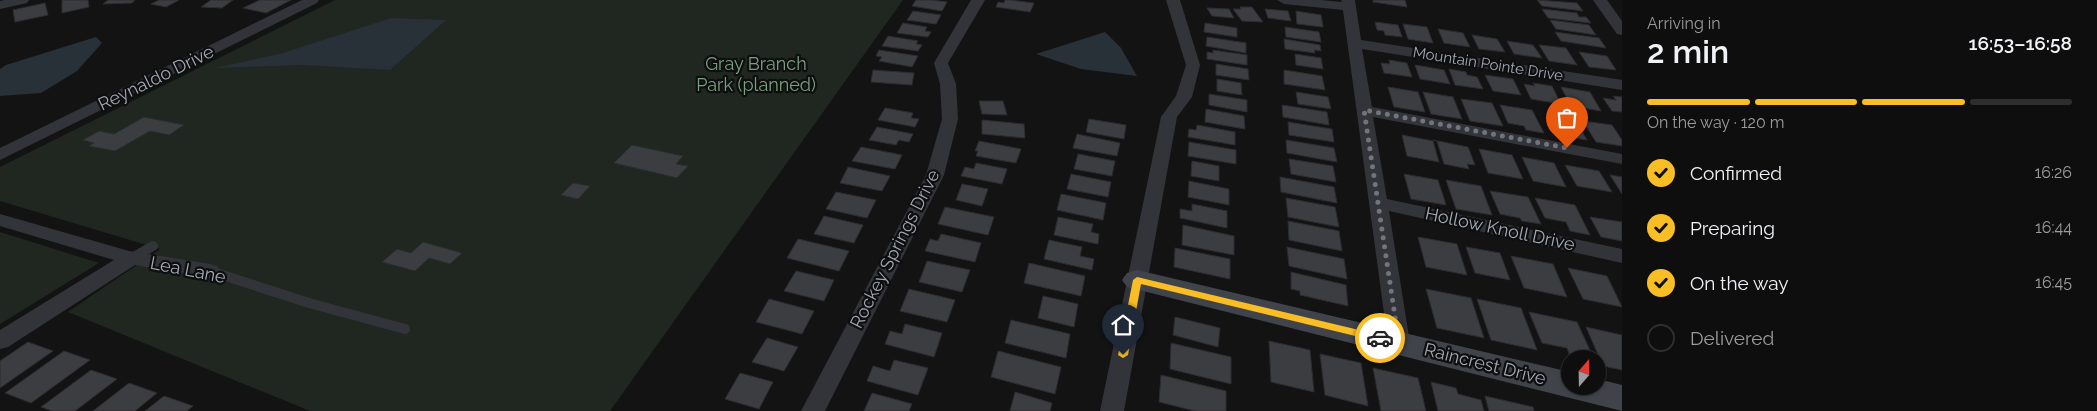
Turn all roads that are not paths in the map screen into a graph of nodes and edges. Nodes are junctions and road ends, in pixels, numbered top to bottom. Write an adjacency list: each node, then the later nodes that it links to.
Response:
1 (22, 0): 8 (street)
2 (312, 0): 13 (street, Reynaldo Drive)
3 (978, 0): 28 (street, Rockey Springs Drive)
4 (1173, 0): 21 (street)
5 (1284, 0): 7 (street)
6 (1600, 0): 9 (street)
7 (1348, 3): 10 (street)
8 (0, 5)
9 (1622, 31)
10 (1354, 43): 11 (street, Mountain Pointe Drive); 12 (street)
11 (1622, 84)
12 (1364, 110): 14 (street); 15 (street)
13 (0, 155)
14 (1622, 159)
15 (1378, 204): 18 (street, Hollow Knoll Drive); 24 (street)
16 (0, 220): 19 (street, Lea Lane)
17 (153, 246): 19 (lane)
18 (1622, 256)
19 (130, 259): 20 (street, Lea Lane); 23 (street)
20 (210, 271): 22 (lane, Lea Lane)
21 (1137, 280): 24 (street, Raincrest Drive); 29 (street)
22 (406, 329)
23 (0, 341)
24 (1399, 343): 25 (street, Raincrest Drive)
25 (1561, 383)
26 (1606, 394): 27 (street)
27 (1622, 398)
28 (813, 411)
29 (1112, 411)

